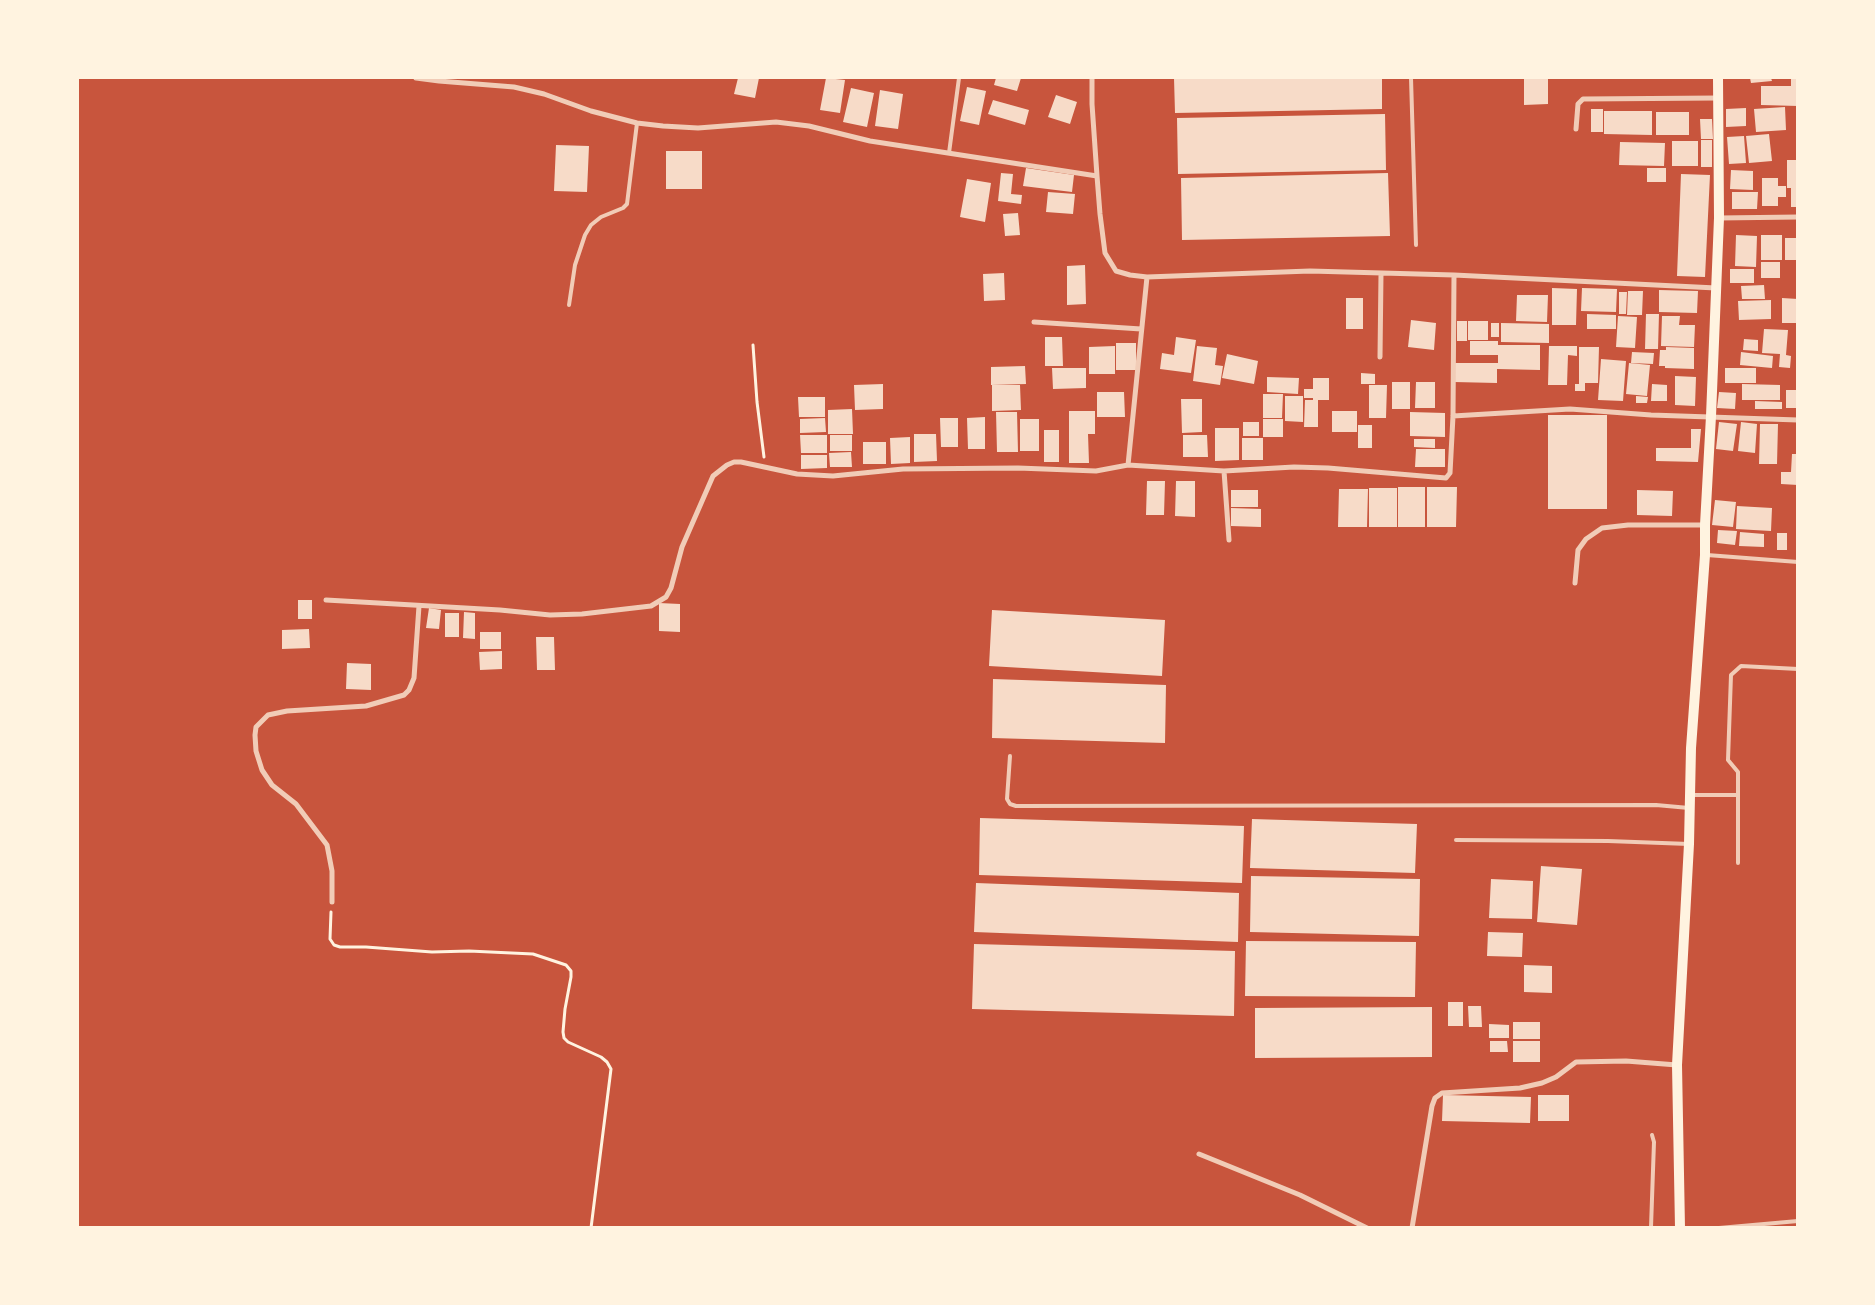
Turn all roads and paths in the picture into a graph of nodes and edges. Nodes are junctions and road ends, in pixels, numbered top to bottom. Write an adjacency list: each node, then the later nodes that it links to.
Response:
1 (416, 78): 7 (street)
2 (959, 78): 9 (lane)
3 (1092, 78): 10 (street)
4 (1410, 78): 13 (lane)
5 (1718, 78): 6 (main road)
6 (1718, 98): 8 (street); 12 (main road)
7 (637, 122): 9 (street); 18 (lane)
8 (1576, 129)
9 (949, 153): 10 (street)
10 (1097, 176): 16 (street)
11 (1798, 217): 12 (street)
12 (1719, 218): 17 (main road)
13 (1416, 245)
14 (1381, 274): 15 (street); 16 (street); 22 (street)
15 (1454, 276): 17 (street); 23 (street)
16 (1147, 277): 20 (street)
17 (1716, 288): 24 (main road)
18 (570, 305)
19 (1034, 322): 20 (street)
20 (1141, 329): 26 (street)
21 (753, 345): 27 (path)
22 (1380, 357)
23 (1453, 416): 24 (street); 28 (street)
24 (1711, 416): 25 (street); 29 (main road)
25 (1798, 420)
26 (1128, 465): 27 (street); 28 (street)
27 (766, 468): 35 (street)
28 (1224, 471): 30 (street)
29 (1705, 524): 31 (main road); 33 (street)
30 (1229, 540)
31 (1705, 555): 32 (lane); 38 (main road)
32 (1798, 562)
33 (1575, 583)
34 (326, 600): 35 (street)
35 (419, 606): 44 (street)
36 (1798, 669): 39 (lane)
37 (1010, 756): 40 (lane)
38 (1690, 795): 39 (lane); 40 (main road)
39 (1738, 795): 43 (lane)
40 (1690, 808): 42 (main road)
41 (1456, 840): 42 (lane)
42 (1689, 844): 45 (main road)
43 (1738, 863)
44 (332, 902): 50 (path)
45 (1677, 1065): 52 (street); 54 (main road)
46 (1652, 1136): 49 (lane)
47 (1200, 1154): 51 (street)
48 (1798, 1220): 55 (lane)
49 (1651, 1227): 53 (lane)
50 (591, 1228)
51 (1368, 1228)
52 (1412, 1228)
53 (1656, 1228)
54 (1680, 1228)
55 (1719, 1228)

